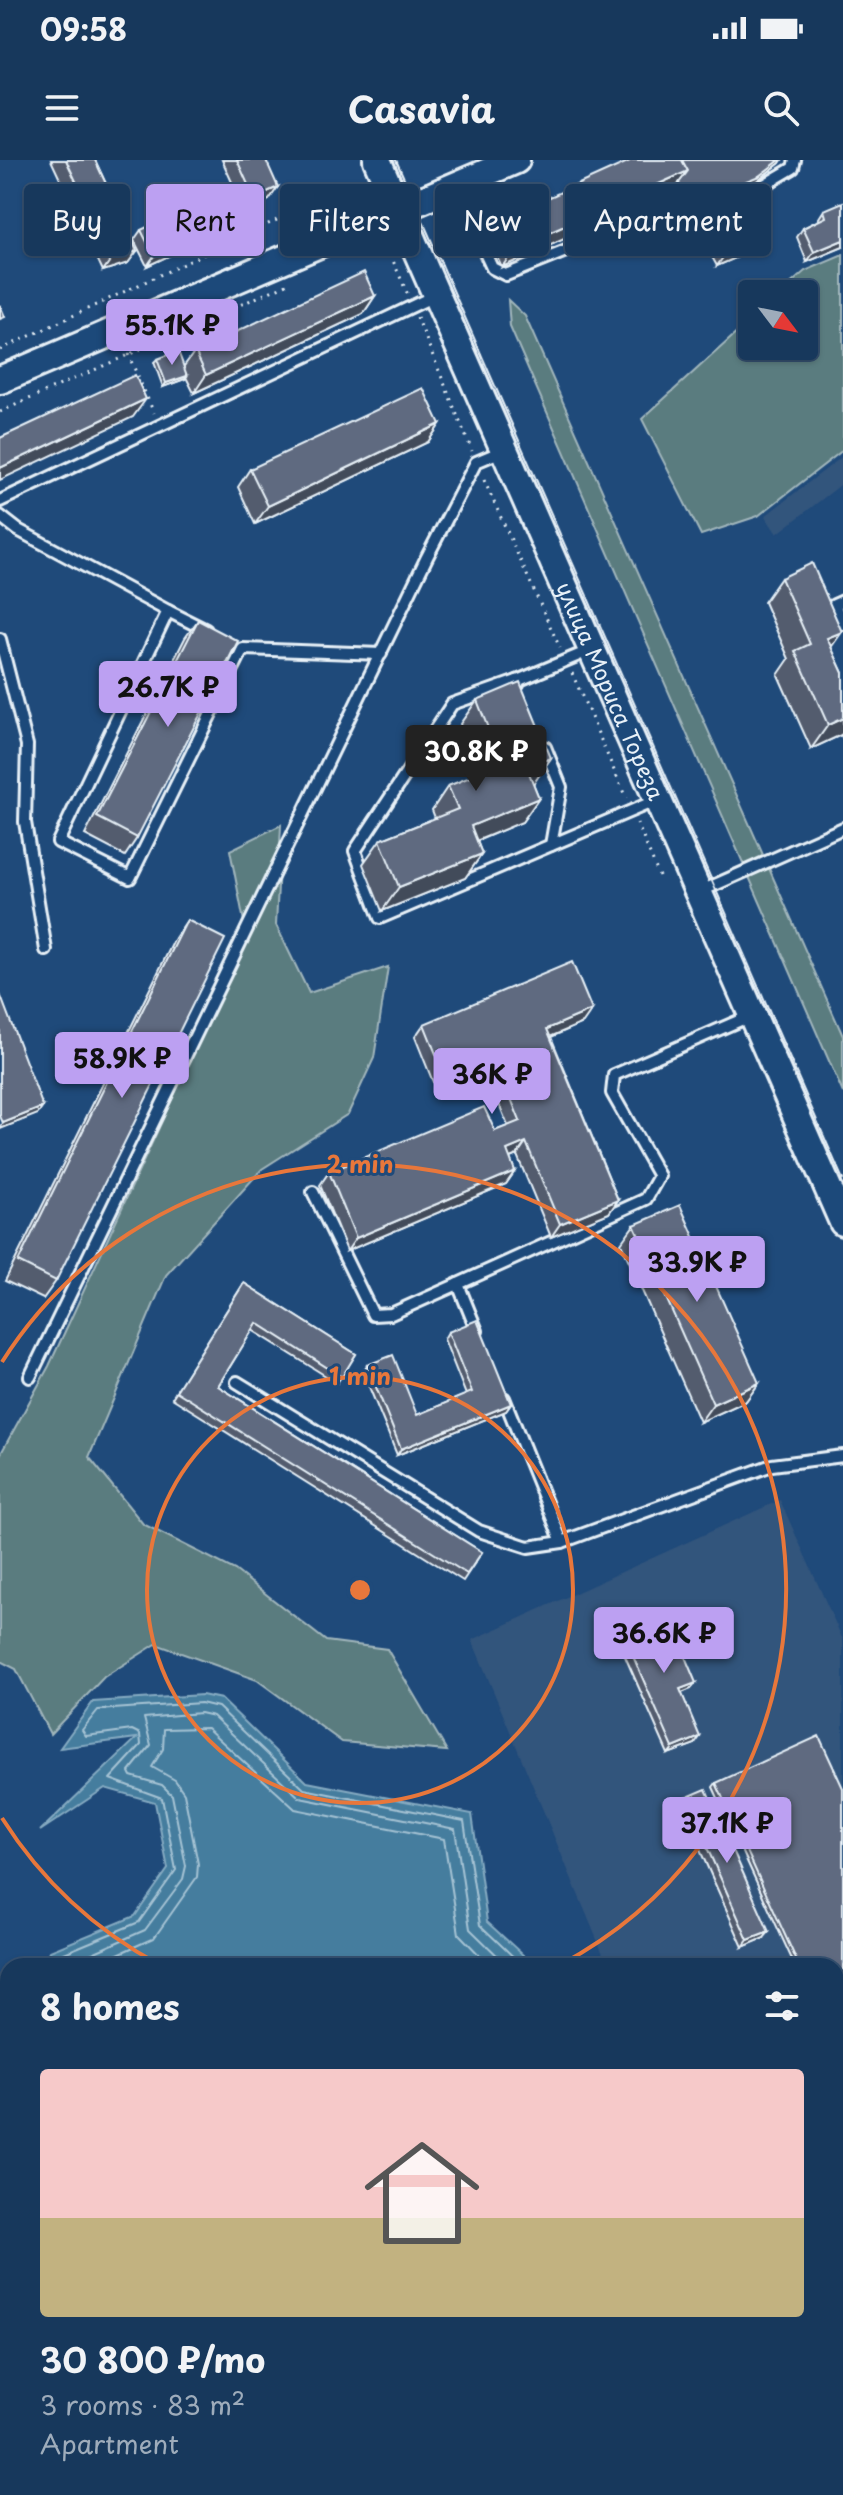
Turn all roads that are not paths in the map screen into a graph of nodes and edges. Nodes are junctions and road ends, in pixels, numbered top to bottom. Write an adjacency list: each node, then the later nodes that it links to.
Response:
1 (516, 160): 5 (street)
2 (795, 160): 8 (lane)
3 (380, 165): 4 (street, улица Мориса Тореза)
4 (388, 184)
5 (464, 184)
6 (315, 256): 10 (street)
7 (413, 256): 9 (street, улица Мориса Тореза)
8 (486, 256)
9 (424, 300): 11 (street, улица Мориса Тореза); 12 (lane)
10 (0, 380)
11 (503, 450): 21 (street, улица Мориса Тореза); 22 (lane)
12 (0, 501)
13 (0, 516): 15 (lane)
14 (843, 601): 16 (lane)
15 (168, 611): 17 (lane); 20 (lane)
16 (843, 624)
17 (218, 636)
18 (0, 639): 23 (lane)
19 (231, 642): 20 (lane)
20 (243, 649): 22 (lane)
21 (592, 649): 24 (lane); 27 (street, улица Мориса Тореза)
22 (381, 654): 37 (lane)
23 (5, 671): 31 (lane)
24 (517, 681): 25 (lane); 29 (lane)
25 (522, 694)
26 (539, 734): 29 (lane)
27 (659, 799): 29 (lane); 30 (street, улица Мориса Тореза)
28 (843, 828): 30 (lane)
29 (551, 845)
30 (698, 893): 32 (street, улица Мориса Тореза)
31 (46, 950)
32 (750, 1016): 34 (street, улица Мориса Тореза); 35 (lane)
33 (313, 1192): 35 (lane)
34 (843, 1222)
35 (458, 1284): 36 (lane)
36 (481, 1341)
37 (30, 1377)
38 (237, 1382): 41 (lane)
39 (499, 1384): 41 (lane)
40 (843, 1456): 41 (lane)
41 (562, 1542)

